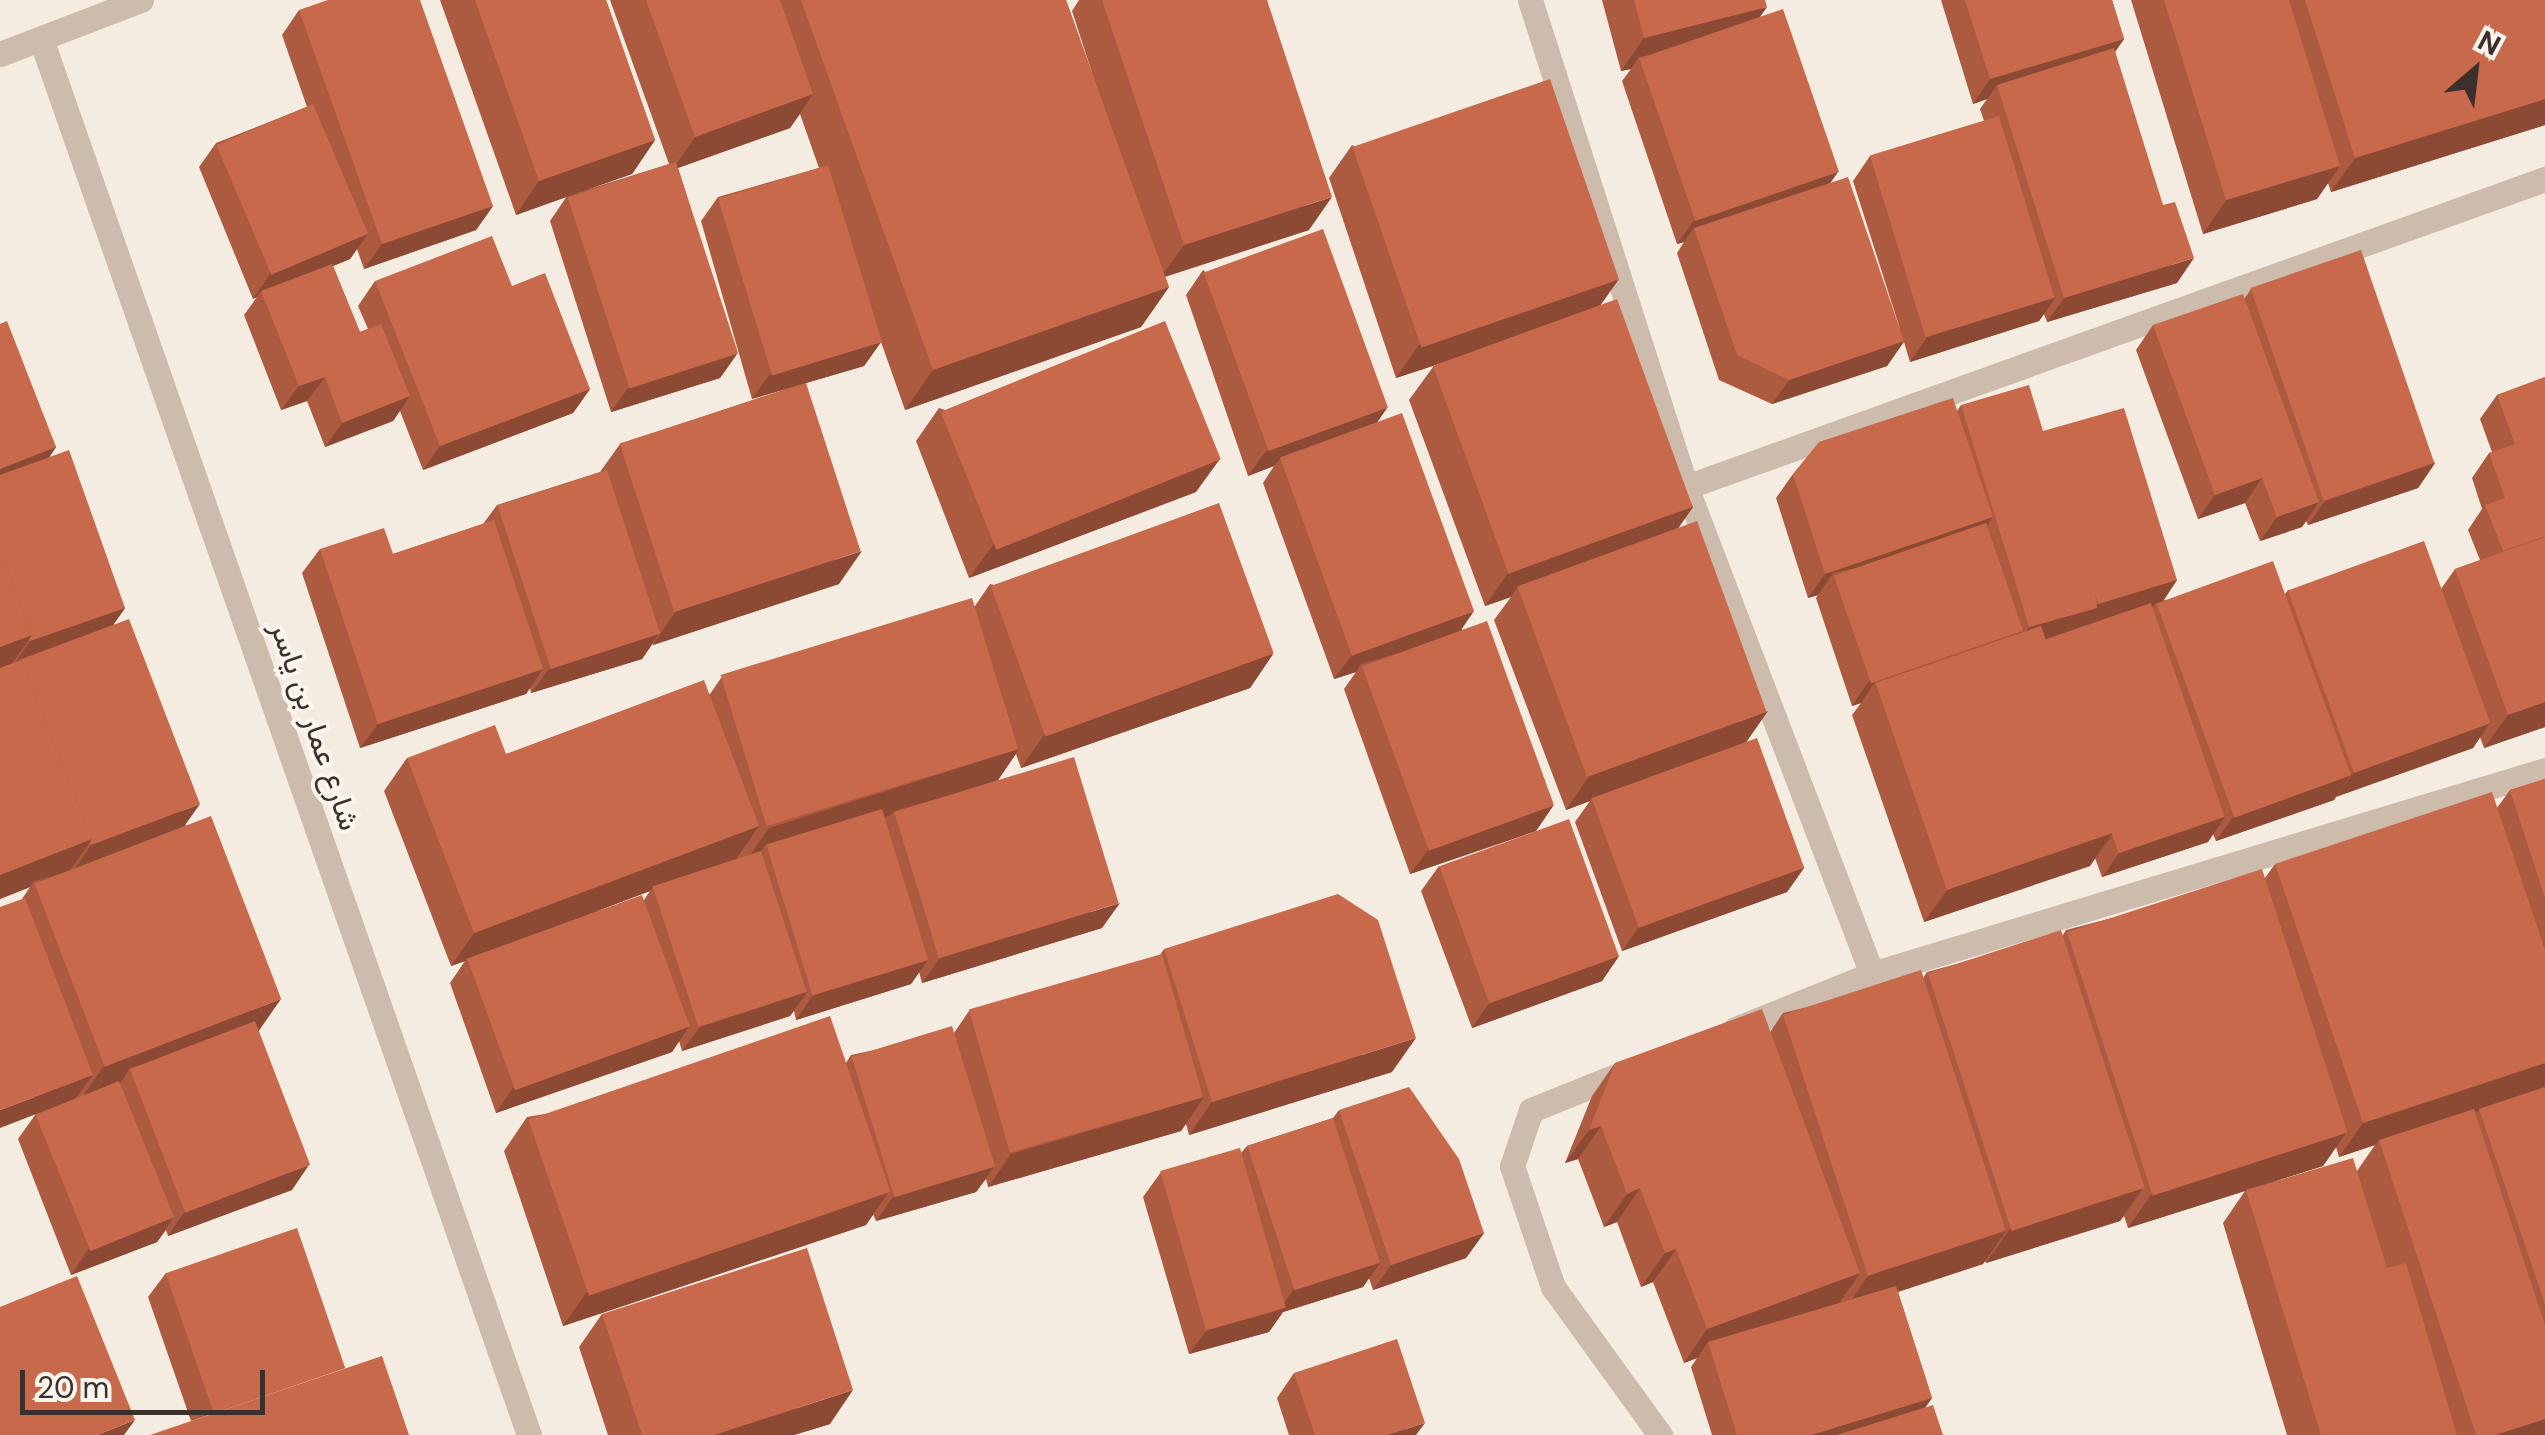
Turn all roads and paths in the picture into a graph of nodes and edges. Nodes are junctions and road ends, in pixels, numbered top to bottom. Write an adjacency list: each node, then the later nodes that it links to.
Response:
1 (141, 0): 3 (street)
2 (1530, 0): 6 (street)
3 (41, 39): 4 (street); 11 (street, شارع عمار بن ياسر)
4 (0, 54)
5 (2545, 179): 6 (street)
6 (1686, 488): 8 (street)
7 (2545, 770): 8 (street)
8 (1872, 974): 9 (street)
9 (1710, 1038)
10 (1656, 1060): 12 (street)
11 (529, 1435)
12 (1660, 1435)

